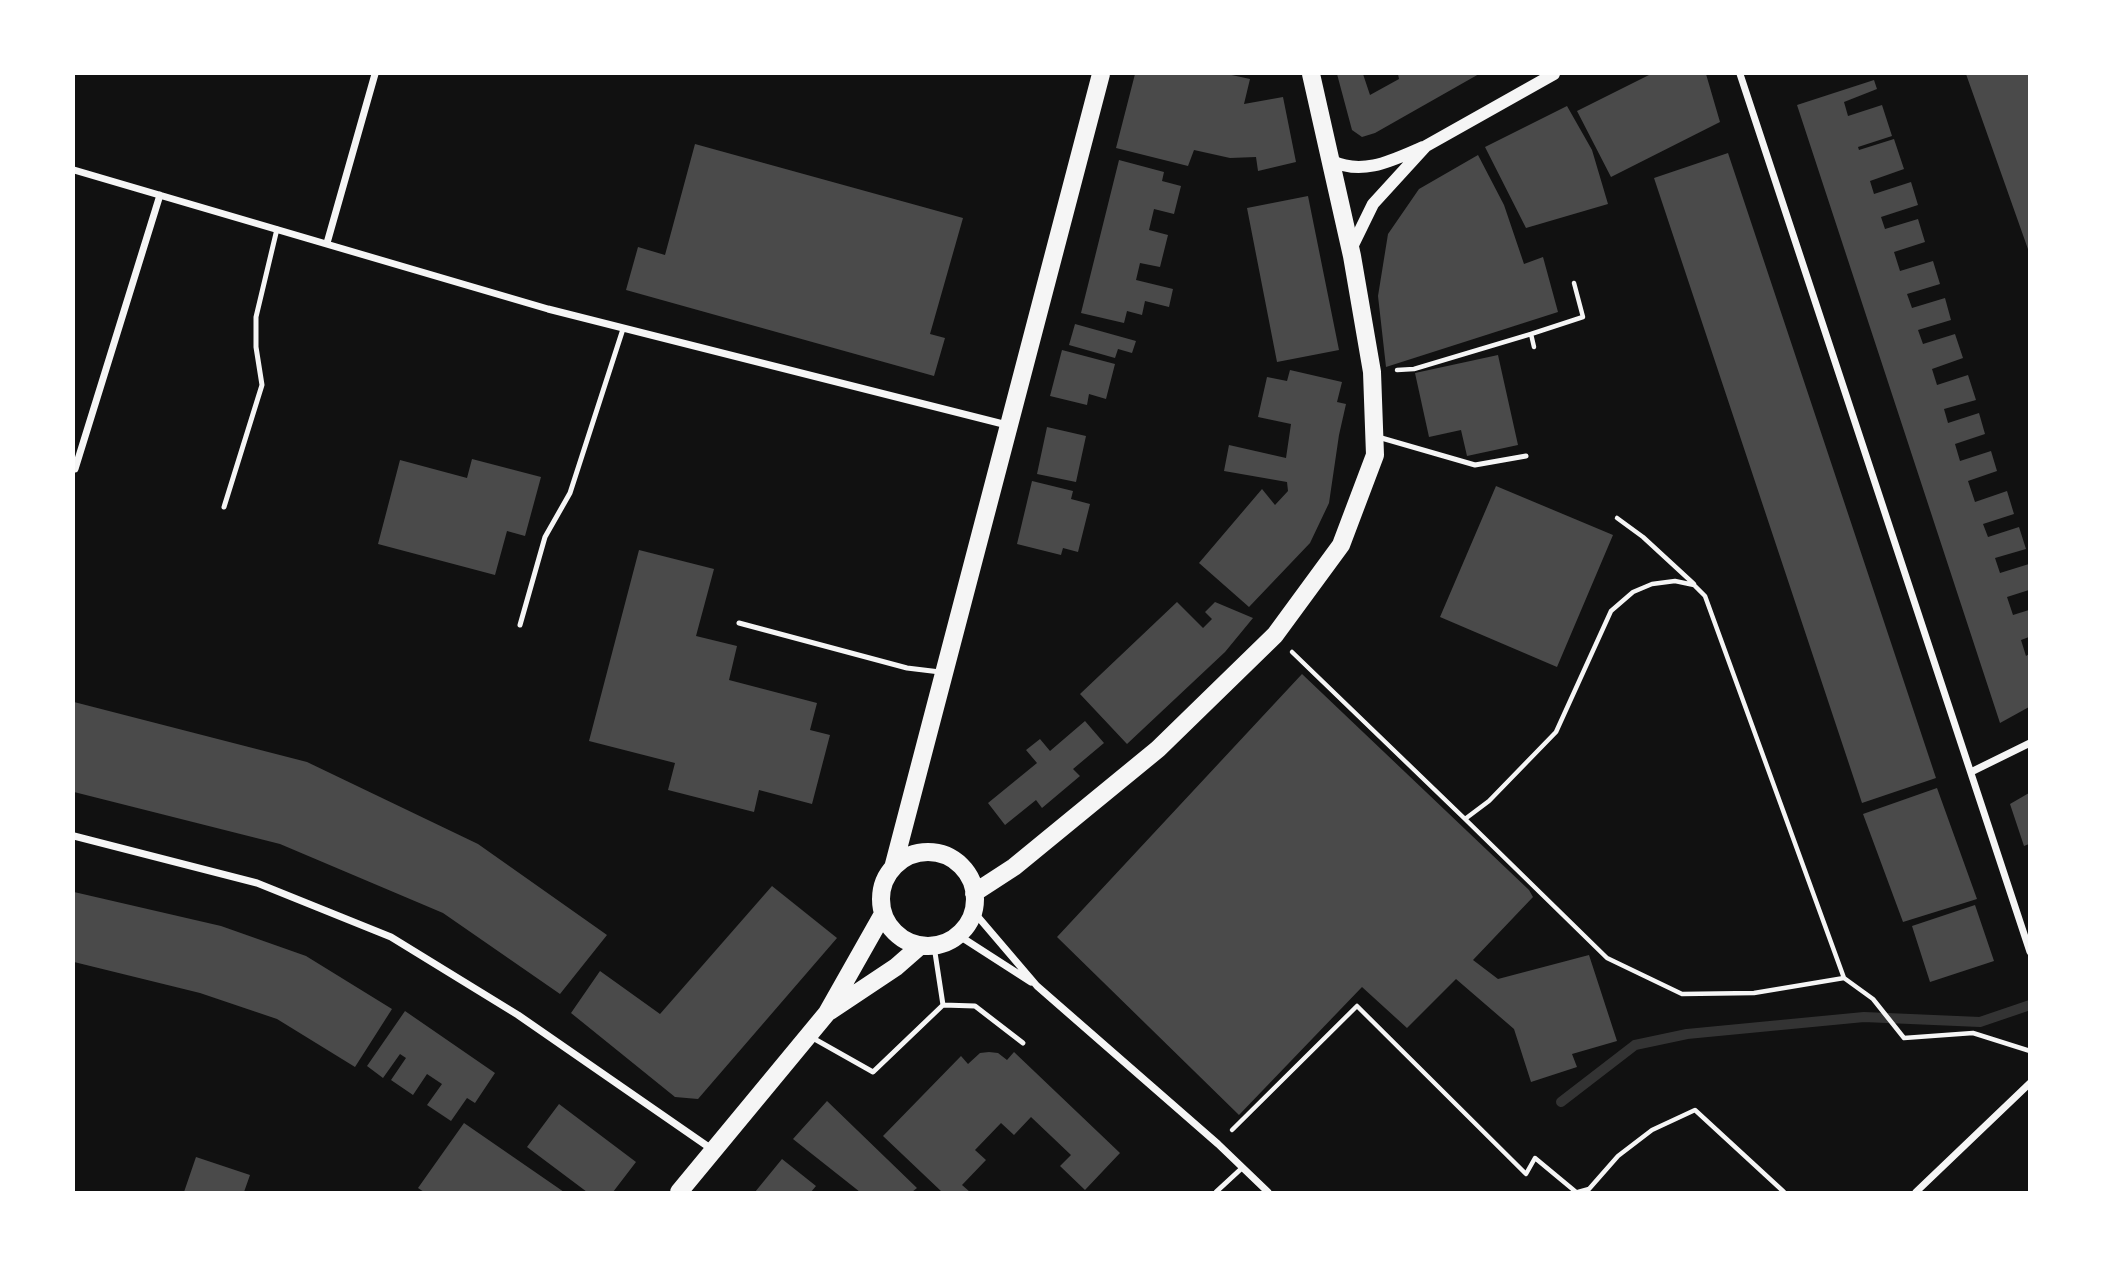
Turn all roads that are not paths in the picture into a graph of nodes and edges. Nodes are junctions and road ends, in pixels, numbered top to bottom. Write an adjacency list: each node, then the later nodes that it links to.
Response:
1 (375, 74): 11 (street)
2 (1101, 74): 14 (main road)
3 (1311, 74): 7 (main road)
4 (1554, 74): 6 (street)
5 (1740, 74): 23 (street)
6 (1426, 146): 7 (street); 12 (street)
7 (1332, 161): 12 (main road)
8 (74, 170): 9 (street)
9 (160, 195): 10 (street); 17 (street)
10 (277, 229): 11 (street); 18 (lane)
11 (327, 243): 13 (street)
12 (1350, 251): 15 (main road)
13 (623, 329): 14 (street); 20 (lane)
14 (1007, 425): 21 (main road)
15 (1374, 436): 16 (lane); 26 (main road)
16 (1526, 456)
17 (75, 469)
18 (224, 507)
19 (739, 624): 21 (lane)
20 (520, 625)
21 (943, 672): 25 (main road)
22 (2029, 743): 23 (street)
23 (1971, 772): 30 (street)
24 (74, 836): 37 (street)
25 (893, 868): 26 (main road); 27 (main road)
26 (974, 902): 28 (main road); 31 (street)
27 (883, 914): 29 (main road); 33 (main road)
28 (958, 935): 29 (main road); 31 (street)
29 (927, 946): 32 (lane); 33 (main road)
30 (2029, 952)
31 (1037, 986): 38 (street)
32 (943, 1005): 34 (lane); 35 (lane)
33 (827, 1013): 34 (main road)
34 (808, 1036): 37 (main road)
35 (1023, 1044)
36 (2029, 1083): 42 (street)
37 (713, 1150): 39 (main road)
38 (1242, 1168): 40 (lane); 41 (street)
39 (679, 1192)
40 (1216, 1192)
41 (1268, 1192)
42 (1916, 1192)

